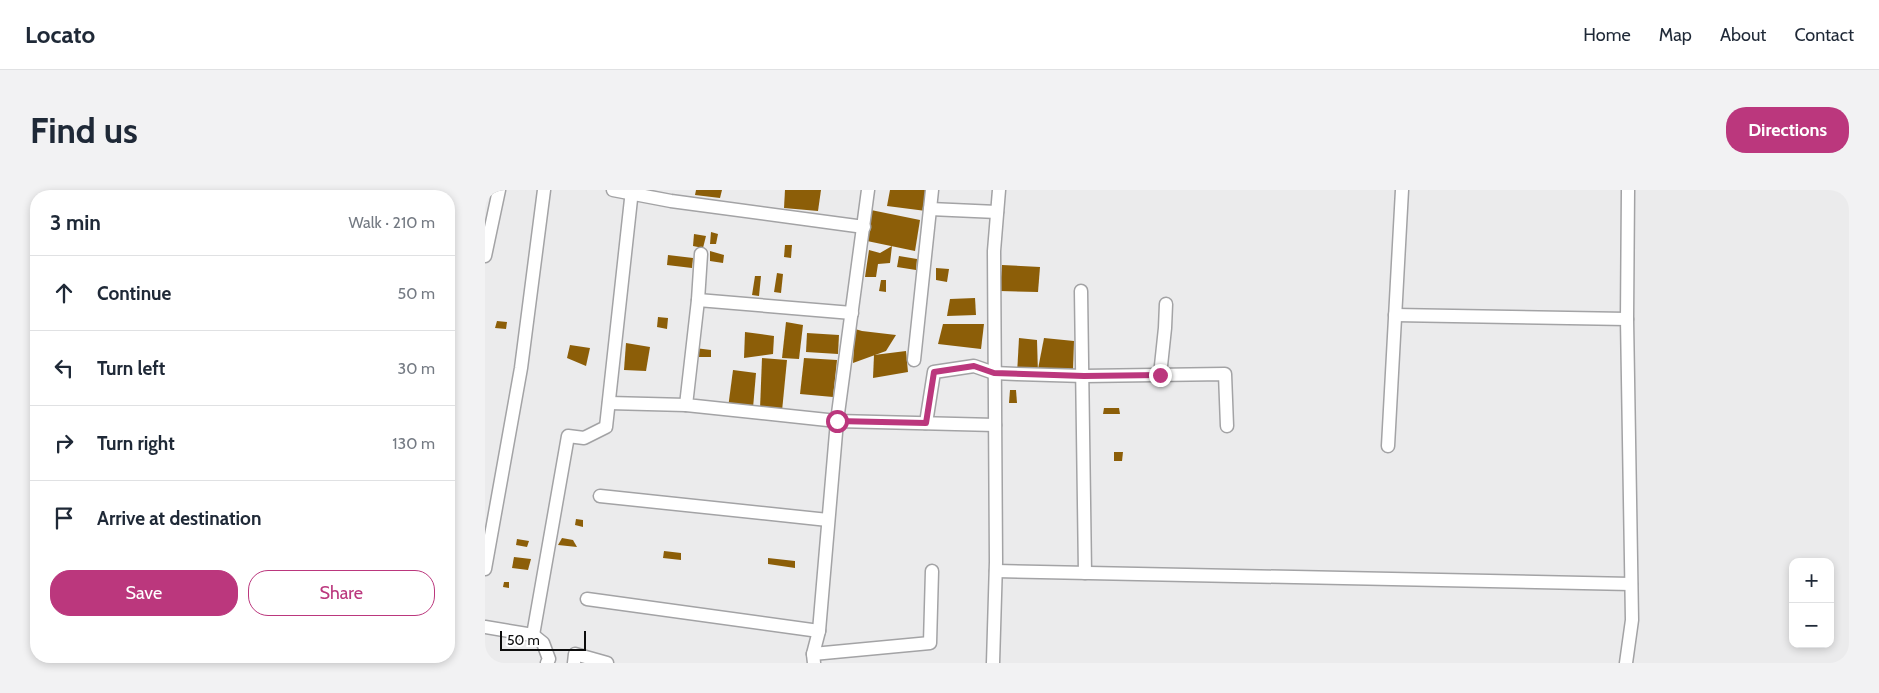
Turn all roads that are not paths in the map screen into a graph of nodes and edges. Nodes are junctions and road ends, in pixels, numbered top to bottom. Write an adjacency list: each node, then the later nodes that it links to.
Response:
1 (499, 190): 14 (street)
2 (544, 190): 34 (street)
3 (613, 190): 9 (street)
4 (868, 190): 12 (street)
5 (932, 190): 10 (street)
6 (999, 190): 11 (street)
7 (1402, 190): 19 (street)
8 (1628, 190): 20 (street)
9 (632, 192): 12 (street); 25 (street)
10 (930, 209): 11 (street); 21 (street)
11 (997, 212): 22 (street)
12 (864, 227): 18 (street)
13 (701, 254): 16 (street)
14 (485, 256)
15 (1081, 291): 24 (street)
16 (698, 300): 18 (street); 26 (street)
17 (1166, 304): 23 (street)
18 (852, 313): 27 (street)
19 (1395, 316): 20 (street); 31 (street)
20 (1627, 319): 38 (street)
21 (914, 360)
22 (994, 373): 24 (street); 28 (street); 29 (street)
23 (1160, 375): 24 (street); 30 (street)
24 (1084, 376): 37 (street)
25 (609, 403): 26 (street); 42 (street)
26 (686, 404): 27 (street)
27 (837, 421): 28 (street); 33 (street)
28 (926, 423): 29 (street)
29 (995, 425): 36 (street)
30 (1227, 426)
31 (1388, 446)
32 (601, 496): 33 (street)
33 (828, 520): 41 (street)
34 (485, 569)
35 (931, 571): 43 (street)
36 (996, 571): 37 (street); 47 (street)
37 (1085, 573): 38 (street)
38 (1631, 584): 48 (street)
39 (587, 599): 41 (street)
40 (485, 627): 42 (street)
41 (819, 631): 43 (street)
42 (533, 635): 44 (street)
43 (813, 658)
44 (547, 663)
45 (574, 663): 46 (street)
46 (607, 663)
47 (993, 663)
48 (1626, 663)

